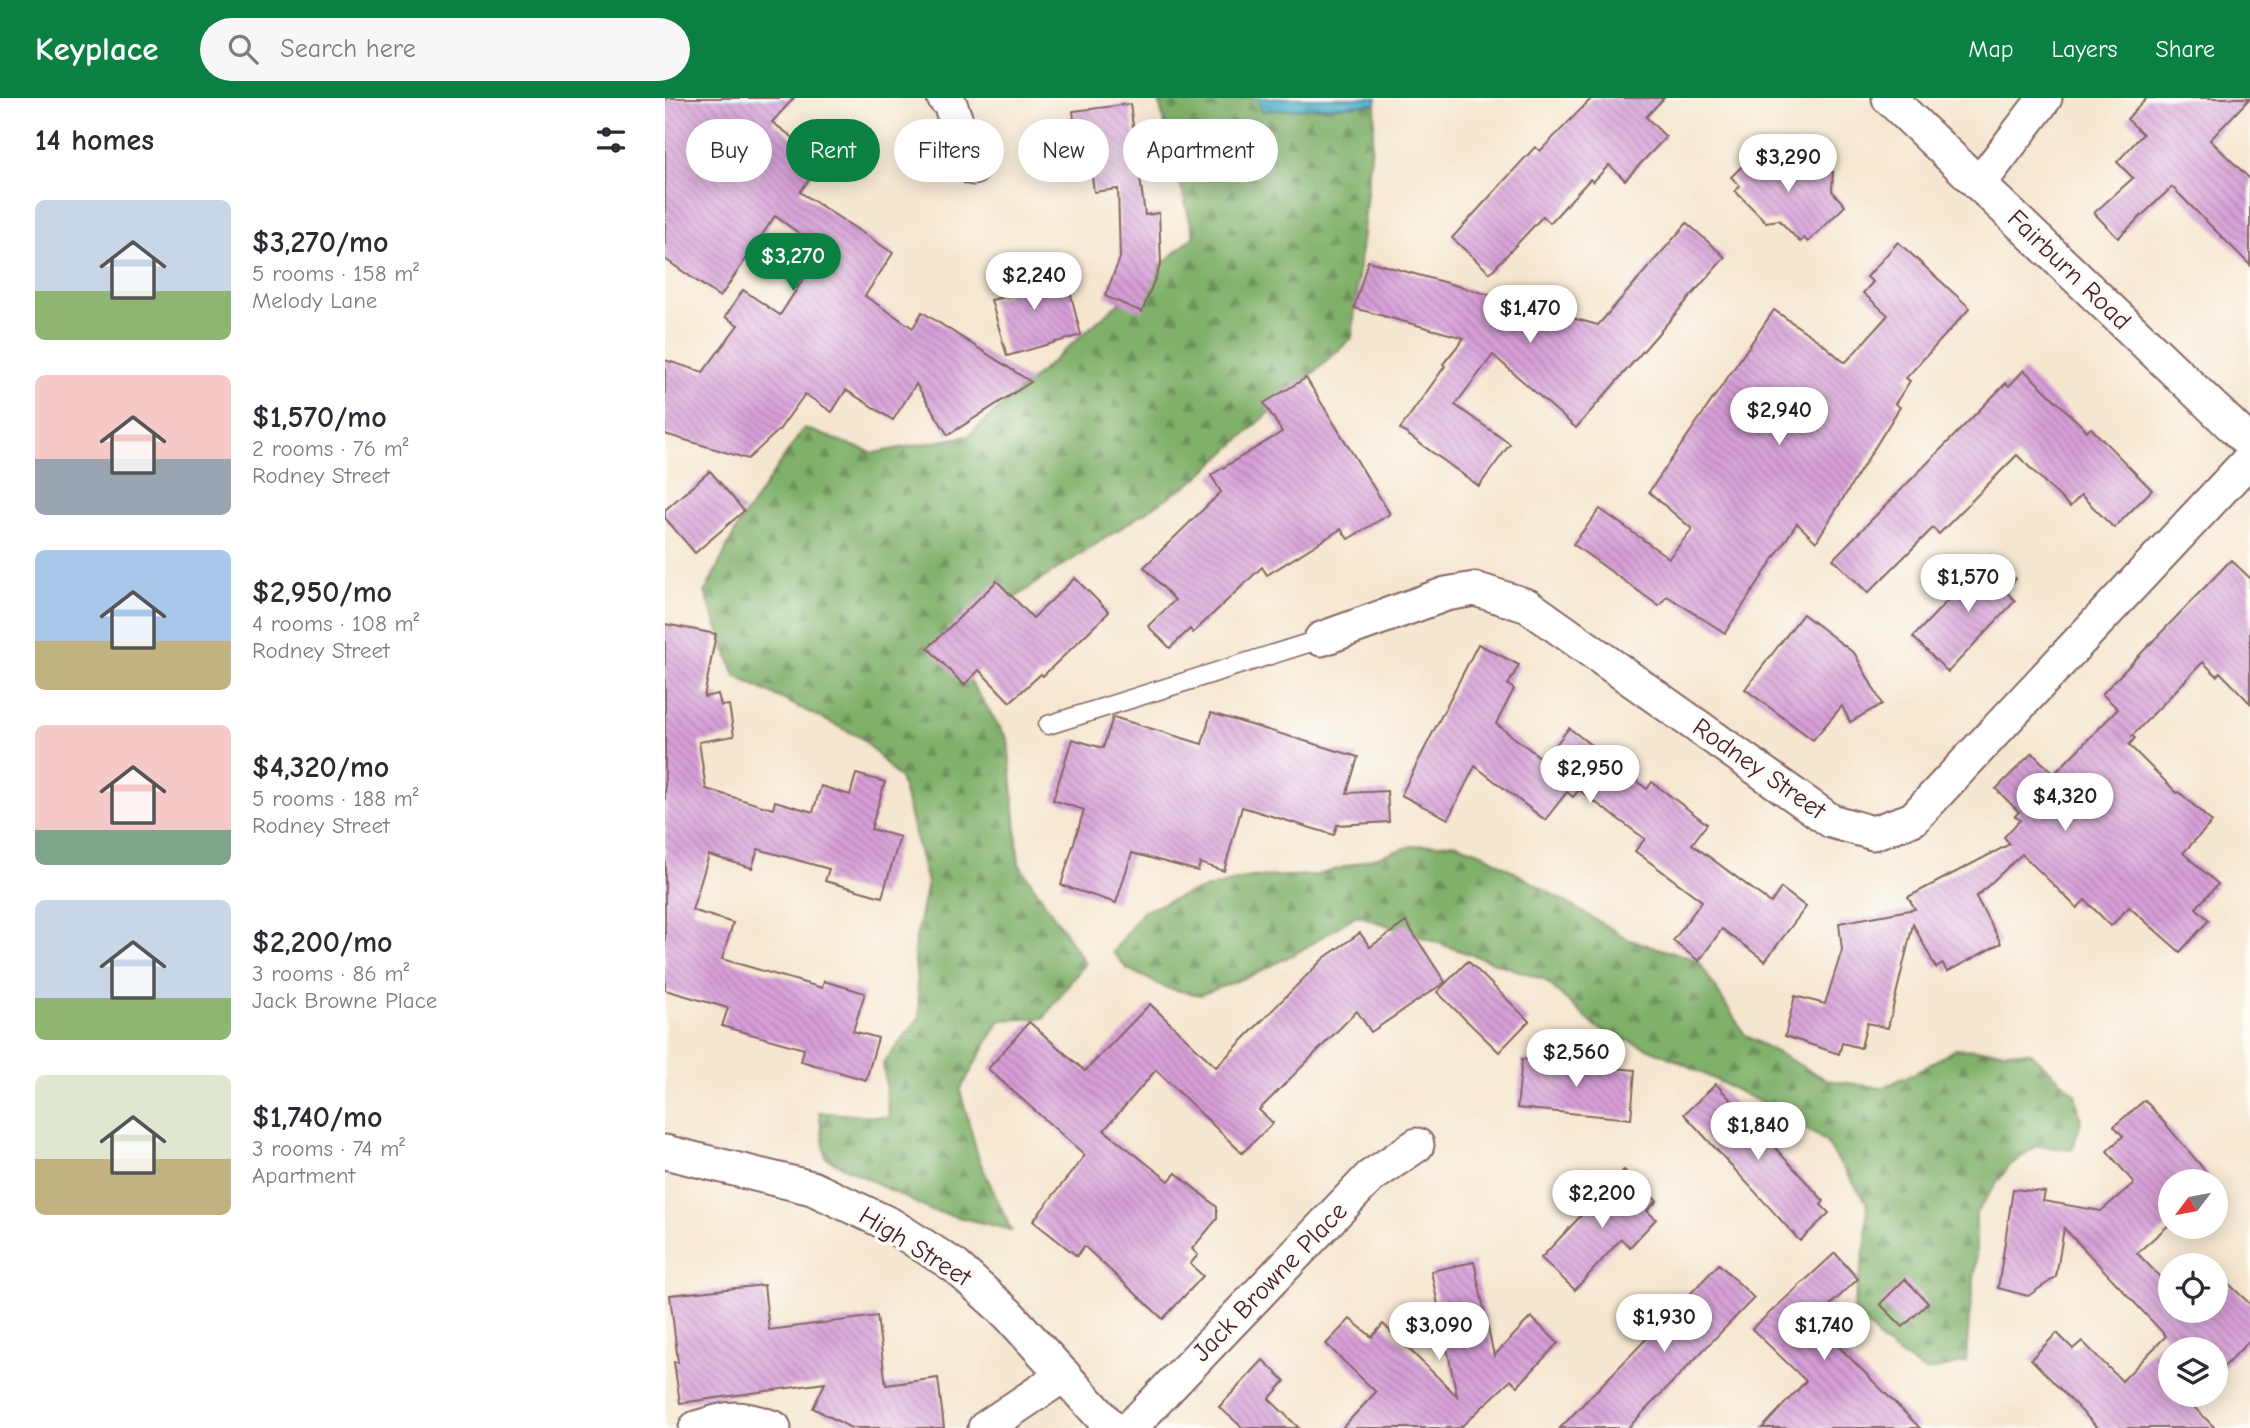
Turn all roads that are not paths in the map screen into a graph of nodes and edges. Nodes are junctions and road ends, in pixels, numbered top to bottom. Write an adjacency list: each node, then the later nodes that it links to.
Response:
1 (944, 98): 4 (street)
2 (1889, 98): 5 (street, Fairburn Road)
3 (2045, 98): 5 (street)
4 (955, 119)
5 (1979, 184): 6 (street, Fairburn Road)
6 (2250, 443)
7 (2250, 459): 8 (street, Rodney Street)
8 (1321, 639): 9 (lane)
9 (1048, 725)
10 (1416, 1144): 17 (street, Jack Browne Place)
11 (665, 1152): 12 (street, High Street)
12 (1064, 1375): 15 (street); 16 (street, High Street)
13 (696, 1428): 14 (street)
14 (774, 1428)
15 (985, 1428)
16 (1112, 1428)
17 (1130, 1428)

